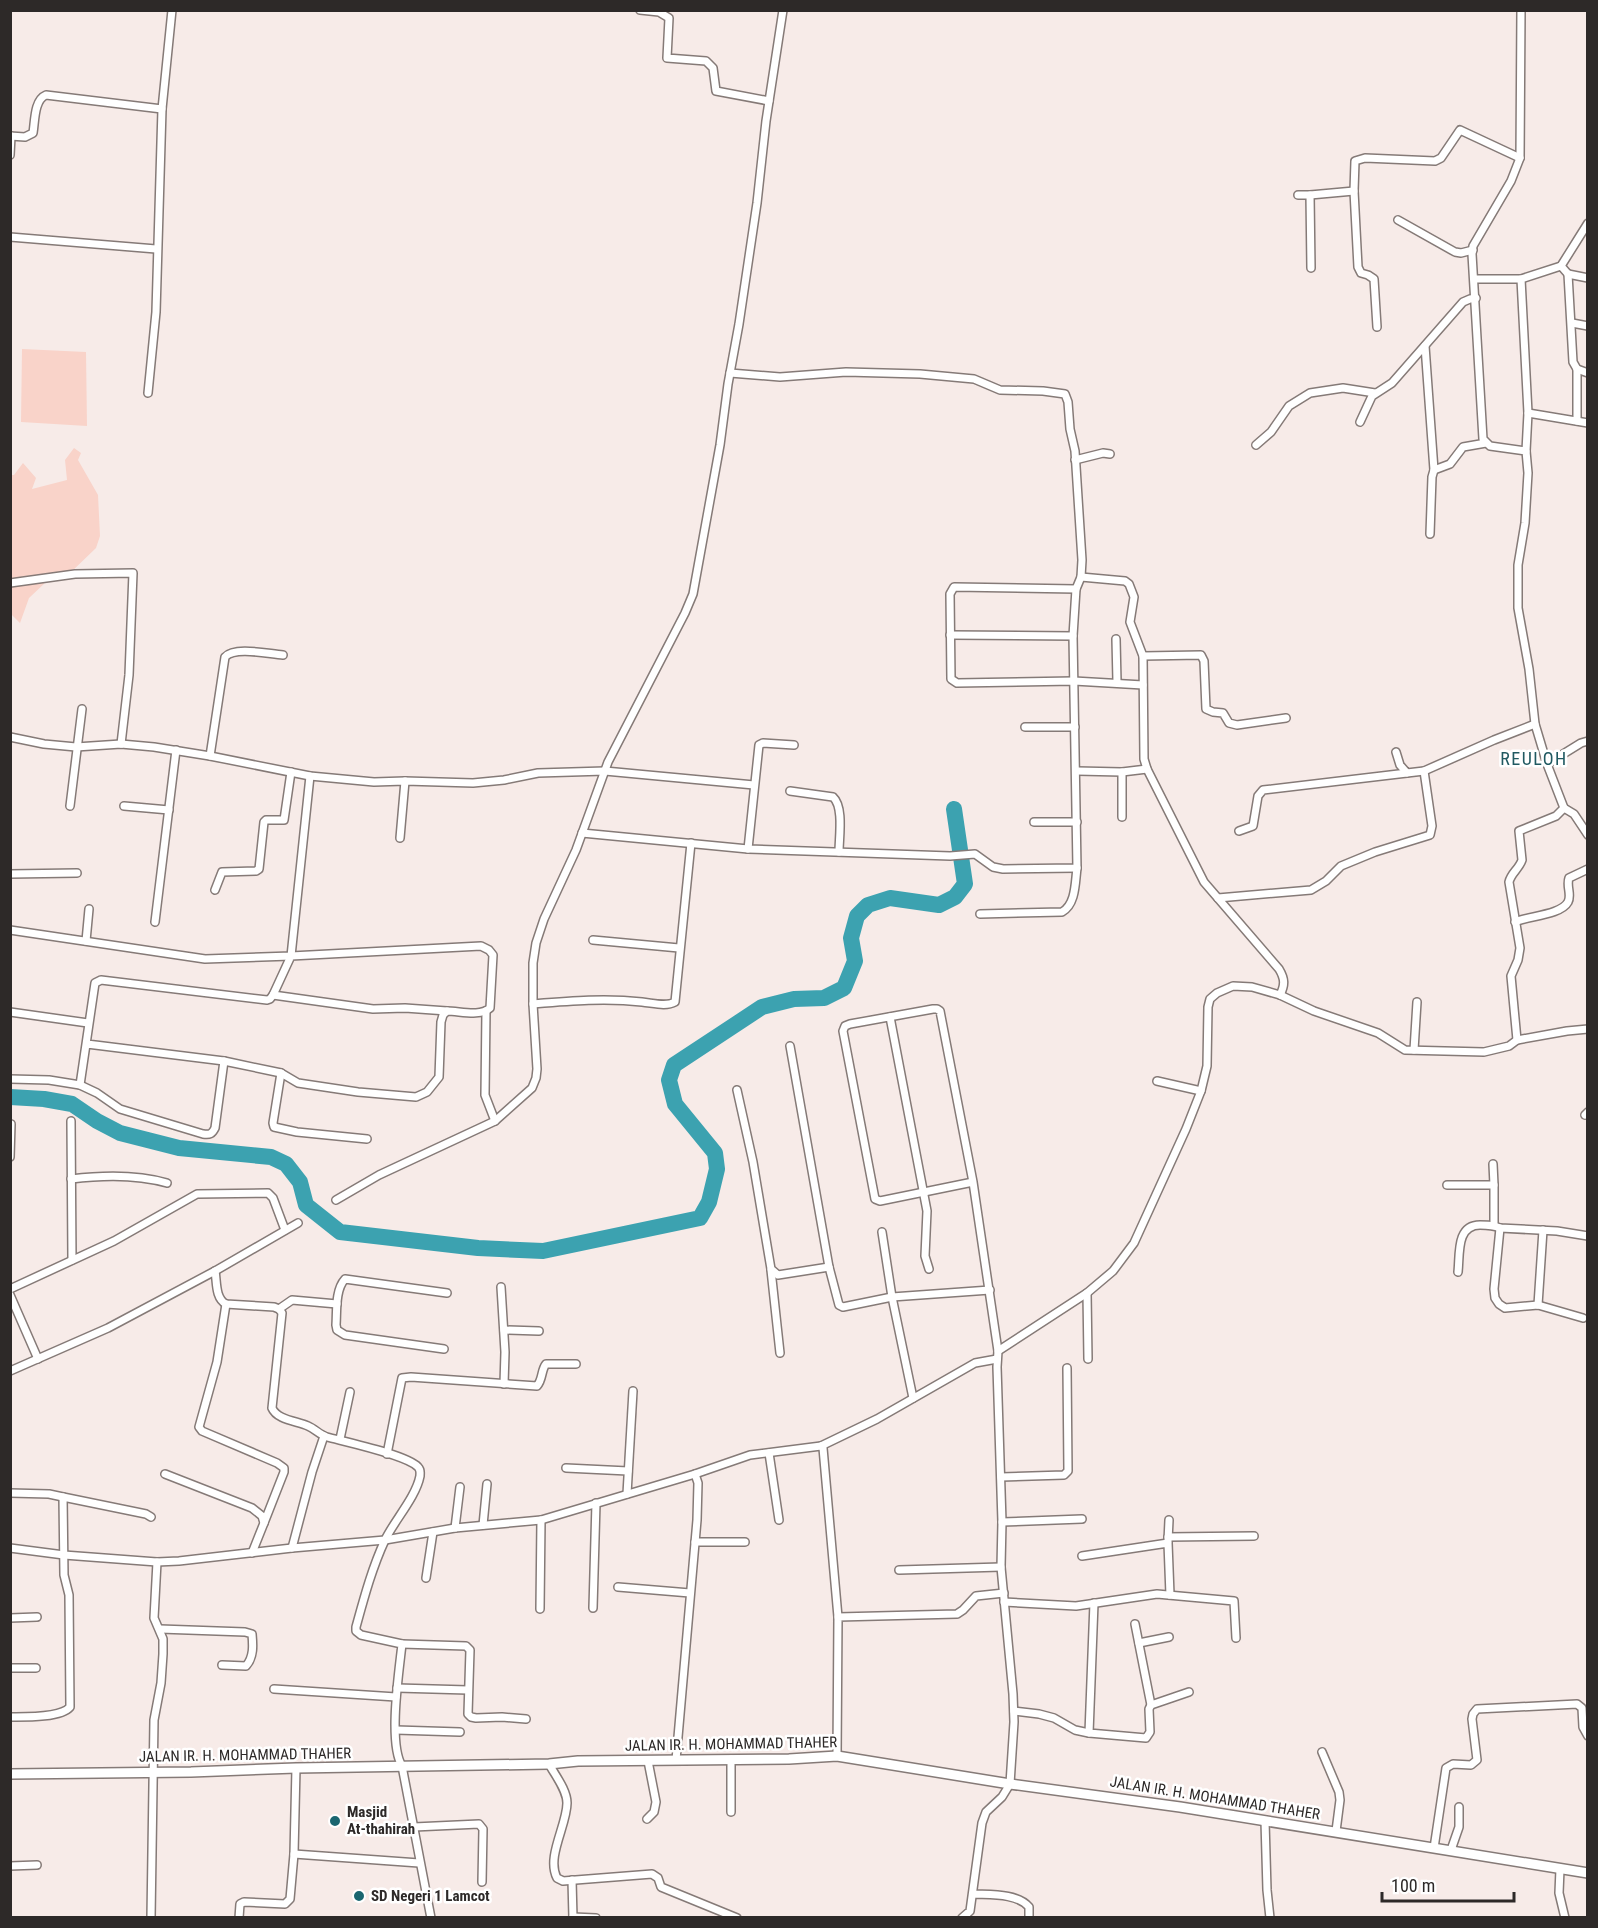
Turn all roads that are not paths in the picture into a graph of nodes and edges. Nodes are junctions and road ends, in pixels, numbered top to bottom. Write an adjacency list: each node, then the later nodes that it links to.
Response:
1 (172, 10): 6 (street)
2 (640, 10): 5 (street)
3 (783, 10): 5 (street)
4 (1521, 10): 9 (street)
5 (769, 101): 30 (street)
6 (162, 109): 7 (street); 16 (street)
7 (11, 136): 8 (street)
8 (10, 155)
9 (1520, 158): 10 (street); 17 (street)
10 (1354, 191): 12 (street); 27 (street)
11 (1298, 195): 12 (street)
12 (1310, 195): 19 (street)
13 (1398, 220): 17 (street)
14 (1587, 223): 18 (street)
15 (10, 237): 16 (street)
16 (156, 249): 32 (street)
17 (1472, 252): 22 (street)
18 (1561, 266): 20 (street); 23 (street)
19 (1311, 268)
20 (1568, 274): 21 (street); 25 (street)
21 (1587, 278)
22 (1475, 279): 23 (street); 24 (street)
23 (1521, 279): 34 (street)
24 (1476, 298): 28 (street); 38 (street)
25 (1572, 323): 26 (street); 29 (street)
26 (1587, 326)
27 (1377, 327)
28 (1425, 346): 33 (street); 43 (street)
29 (1577, 369): 31 (street); 36 (street)
30 (730, 373): 42 (street); 71 (street)
31 (1587, 373)
32 (148, 393)
33 (1375, 393): 35 (street); 39 (street)
34 (1528, 413): 36 (street); 40 (street)
35 (1360, 422)
36 (1577, 422): 37 (street)
37 (1587, 423)
38 (1486, 443): 40 (street); 43 (street)
39 (1256, 445)
40 (1526, 451): 58 (street)
41 (1110, 454): 42 (street)
42 (1076, 460): 45 (street)
43 (1434, 470): 44 (street)
44 (1430, 534)
45 (1081, 577): 47 (street); 52 (street)
46 (10, 583): 63 (street)
47 (1076, 589): 48 (street); 49 (street)
48 (950, 635): 49 (street); 53 (street)
49 (1073, 636): 53 (street)
50 (1116, 639): 54 (street)
51 (283, 655): 68 (street)
52 (1143, 656): 55 (street); 57 (street)
53 (1074, 681): 54 (street); 60 (street)
54 (1117, 682): 55 (street)
55 (1143, 685): 70 (street)
56 (82, 709): 65 (street)
57 (1286, 718)
58 (1534, 724): 69 (street); 73 (street)
59 (1026, 727): 60 (street)
60 (1075, 727): 72 (street)
61 (10, 737): 65 (street)
62 (1587, 741): 69 (street)
63 (121, 744): 65 (street); 66 (street)
64 (794, 745): 79 (street)
65 (76, 747): 81 (street)
66 (176, 750): 68 (street); 84 (street)
67 (1396, 752): 76 (street)
68 (210, 756): 74 (street)
69 (1547, 764): 83 (street)
70 (1147, 769): 75 (street); 100 (street)
71 (605, 771): 78 (street); 79 (street); 89 (street)
72 (1077, 771): 75 (street); 87 (street)
73 (1424, 771): 76 (street); 100 (street)
74 (291, 772): 77 (street); 99 (street)
75 (1122, 772): 85 (street)
76 (1407, 773): 88 (street)
77 (310, 776): 78 (street); 109 (street)
78 (405, 781): 91 (street)
79 (754, 785): 93 (street)
80 (790, 791): 94 (street)
81 (70, 806)
82 (124, 806): 84 (street)
83 (1564, 808): 90 (street); 104 (street)
84 (169, 810): 103 (street)
85 (1122, 817)
86 (1034, 822): 87 (street)
87 (1077, 822): 95 (street)
88 (1239, 831)
89 (582, 833): 92 (street); 113 (street)
90 (1587, 835)
91 (400, 838)
92 (691, 843): 93 (street); 108 (street)
93 (748, 849): 94 (street)
94 (839, 852): 95 (street)
95 (1077, 868): 102 (street)
96 (1587, 869): 104 (street)
97 (77, 873): 98 (street)
98 (10, 874)
99 (215, 890)
100 (1218, 898): 110 (street)
101 (90, 909): 107 (street)
102 (980, 914)
103 (156, 922)
104 (1515, 922): 120 (street)
105 (10, 930): 107 (street)
106 (593, 940): 108 (street)
107 (86, 941): 109 (street)
108 (680, 948): 113 (street)
109 (291, 956): 111 (street); 115 (street)
110 (1280, 995): 123 (street); 130 (street)
111 (273, 996): 114 (street); 118 (street)
112 (1417, 1002): 123 (street)
113 (533, 1004): 132 (street)
114 (447, 1011): 115 (street); 125 (street)
115 (486, 1011): 132 (street)
116 (10, 1012): 118 (street)
117 (890, 1017): 138 (street); 142 (street); 142 (street)
118 (88, 1023): 121 (street)
119 (1587, 1029): 120 (street)
120 (1517, 1040): 123 (street)
121 (87, 1044): 124 (street); 128 (street)
122 (790, 1046): 151 (street)
123 (1414, 1050)
124 (224, 1061): 125 (street); 128 (street)
125 (280, 1073): 134 (street)
126 (10, 1079): 128 (street)
127 (1157, 1081): 130 (street)
128 (80, 1085)
129 (737, 1090): 152 (street)
130 (1201, 1091): 160 (street)
131 (70, 1121): 137 (street)
132 (495, 1121): 143 (street)
133 (11, 1124): 135 (street)
134 (367, 1139)
135 (10, 1157)
136 (1493, 1164): 141 (street)
137 (71, 1179): 139 (street); 150 (street)
138 (973, 1182): 142 (street); 158 (street)
139 (167, 1183)
140 (1447, 1185): 141 (street)
141 (1494, 1185): 145 (street)
142 (923, 1192): 153 (street)
143 (336, 1200)
144 (298, 1223): 146 (street)
145 (1497, 1227): 147 (street); 155 (street); 165 (street)
146 (285, 1230): 150 (street); 154 (street)
147 (1543, 1230): 149 (street); 165 (street)
148 (882, 1232): 162 (street)
149 (1587, 1236)
150 (72, 1260): 157 (street)
151 (830, 1267): 152 (street); 162 (street)
152 (771, 1269): 171 (street)
153 (929, 1269)
154 (216, 1270): 163 (street); 173 (street)
155 (1458, 1272)
156 (501, 1287): 168 (street)
157 (10, 1289)
158 (990, 1290): 162 (street); 172 (street)
159 (447, 1293): 164 (street)
160 (1087, 1293): 172 (street); 174 (street)
161 (10, 1295): 173 (street)
162 (892, 1297): 181 (street)
163 (226, 1304): 166 (street); 204 (street)
164 (338, 1304): 166 (street); 170 (street)
165 (1538, 1305): 167 (street)
166 (279, 1309): 182 (street)
167 (1583, 1318)
168 (504, 1330): 169 (street); 178 (street)
169 (539, 1332)
170 (444, 1349)
171 (780, 1353)
172 (998, 1355): 181 (street); 191 (street)
173 (38, 1359): 177 (street)
174 (1088, 1359)
175 (576, 1364): 178 (street)
176 (1067, 1368): 191 (street)
177 (10, 1371)
178 (504, 1384): 186 (street)
179 (633, 1391): 188 (street)
180 (350, 1392): 183 (street)
181 (913, 1398): 184 (street)
182 (324, 1436): 183 (street); 214 (street)
183 (340, 1439): 186 (street)
184 (821, 1446): 185 (street); 231 (street)
185 (769, 1453): 190 (street); 201 (street)
186 (387, 1454): 209 (street)
187 (566, 1468): 188 (street)
188 (628, 1471): 195 (street)
189 (165, 1474): 204 (street)
190 (695, 1474): 195 (street); 211 (street)
191 (1001, 1478): 203 (street)
192 (487, 1484): 205 (street)
193 (460, 1487): 206 (street)
194 (10, 1493): 196 (street)
195 (627, 1494): 197 (street)
196 (63, 1497): 198 (street); 216 (street)
197 (596, 1503): 200 (street); 228 (street)
198 (151, 1517)
199 (1082, 1519): 203 (street)
200 (541, 1520): 205 (street); 229 (street)
201 (779, 1520)
202 (1169, 1520): 210 (street)
203 (1002, 1522): 219 (street)
204 (264, 1523): 215 (street)
205 (483, 1525): 206 (street)
206 (455, 1528): 207 (street)
207 (434, 1532): 209 (street); 221 (street)
208 (1254, 1536): 210 (street)
209 (385, 1540): 214 (street); 238 (street)
210 (1168, 1540): 217 (street); 225 (street)
211 (695, 1542): 212 (street); 223 (street)
212 (746, 1542)
213 (10, 1548): 216 (street)
214 (292, 1548): 215 (street)
215 (252, 1553): 218 (street)
216 (64, 1555): 218 (street); 249 (street)
217 (1082, 1556)
218 (157, 1562): 234 (street)
219 (1001, 1567): 220 (street); 224 (street)
220 (899, 1570)
221 (426, 1578)
222 (618, 1587): 223 (street)
223 (690, 1593): 258 (street)
224 (1004, 1593): 226 (street); 231 (street)
225 (1170, 1595): 227 (street); 236 (street)
226 (1004, 1602): 227 (street); 248 (street)
227 (1094, 1603): 253 (street)
228 (593, 1608)
229 (540, 1609)
230 (37, 1617): 232 (street)
231 (838, 1617): 256 (street)
232 (10, 1618)
233 (1135, 1624): 237 (street)
234 (160, 1629): 239 (street); 263 (street)
235 (1169, 1637): 237 (street)
236 (1236, 1638)
237 (1139, 1643): 247 (street)
238 (402, 1644): 242 (street); 244 (street)
239 (222, 1665)
240 (10, 1668): 241 (street)
241 (36, 1668)
242 (397, 1688): 244 (street); 246 (street)
243 (274, 1689): 246 (street)
244 (468, 1690): 250 (street)
245 (1189, 1692): 247 (street)
246 (396, 1697): 251 (street)
247 (1151, 1705): 253 (street)
248 (1014, 1711): 253 (street); 265 (street)
249 (10, 1717)
250 (526, 1719)
251 (396, 1730): 252 (street); 261 (street)
252 (460, 1732)
253 (1089, 1733)
254 (1587, 1736): 272 (street)
255 (1322, 1752): 271 (street)
256 (837, 1756): 257 (main road, JALAN IR. H. MOHAMMAD THAHER); 265 (main road, JALAN IR. H. MOHAMMAD THAHER)
257 (731, 1759): 258 (main road, JALAN IR. H. MOHAMMAD THAHER); 267 (street)
258 (676, 1760): 259 (main road, JALAN IR. H. MOHAMMAD THAHER)
259 (648, 1761): 260 (main road, JALAN IR. H. MOHAMMAD THAHER); 268 (street)
260 (549, 1764): 261 (main road, JALAN IR. H. MOHAMMAD THAHER); 280 (street)
261 (402, 1766): 262 (main road, JALAN IR. H. MOHAMMAD THAHER); 270 (street)
262 (296, 1768): 263 (main road, JALAN IR. H. MOHAMMAD THAHER); 274 (street)
263 (153, 1772): 264 (main road, JALAN IR. H. MOHAMMAD THAHER); 283 (street)
264 (10, 1774)
265 (1010, 1784): 269 (main road, JALAN IR. H. MOHAMMAD THAHER); 282 (street)
266 (1459, 1807): 273 (street)
267 (732, 1812)
268 (647, 1819)
269 (1265, 1821): 271 (main road, JALAN IR. H. MOHAMMAD THAHER); 291 (street)
270 (414, 1827): 275 (street); 281 (street)
271 (1336, 1831): 272 (main road, JALAN IR. H. MOHAMMAD THAHER)
272 (1434, 1848): 273 (main road, JALAN IR. H. MOHAMMAD THAHER)
273 (1451, 1850): 278 (main road, JALAN IR. H. MOHAMMAD THAHER)
274 (294, 1854): 275 (street); 284 (street)
275 (419, 1863): 285 (street)
276 (37, 1865): 277 (street)
277 (10, 1866)
278 (1560, 1869): 279 (main road, JALAN IR. H. MOHAMMAD THAHER); 292 (street)
279 (1587, 1873)
280 (572, 1880): 286 (street); 288 (street)
281 (482, 1882)
282 (973, 1894): 289 (street); 290 (street)
283 (151, 1917)
284 (239, 1917)
285 (430, 1917)
286 (573, 1917): 287 (street)
287 (596, 1917)
288 (737, 1917)
289 (962, 1917)
290 (1029, 1917)
291 (1270, 1917)
292 (1564, 1917)

